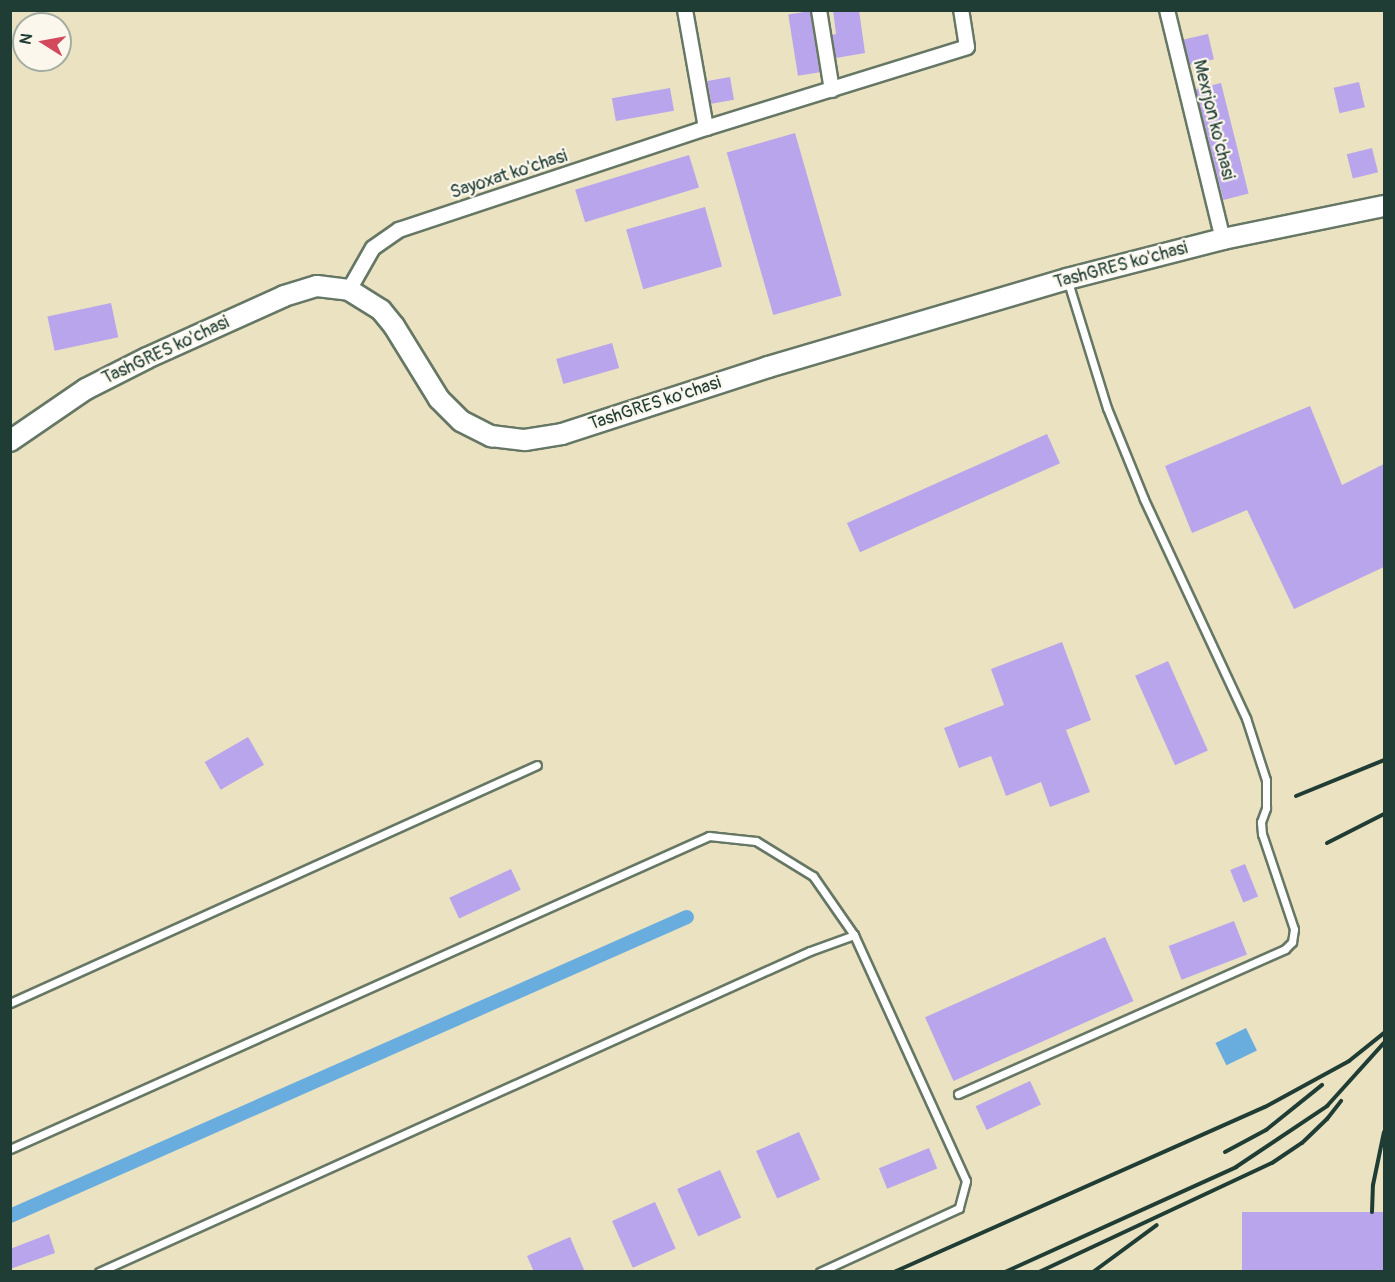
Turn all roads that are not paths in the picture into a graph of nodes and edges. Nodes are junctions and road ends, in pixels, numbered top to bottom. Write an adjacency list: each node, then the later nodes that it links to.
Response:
1 (686, 10): 6 (street)
2 (819, 10): 5 (street)
3 (961, 10): 5 (street, Sayoxat ko'chasi)
4 (1167, 10): 8 (street, Mexrjon ko'chasi)
5 (832, 90): 6 (street, Sayoxat ko'chasi)
6 (706, 128): 10 (street, Sayoxat ko'chasi)
7 (1384, 206): 8 (main road, TashGRES ko'chasi)
8 (1224, 239): 9 (main road, TashGRES ko'chasi)
9 (1067, 279): 10 (main road, TashGRES ko'chasi); 15 (lane)
10 (349, 290): 11 (main road, TashGRES ko'chasi)
11 (10, 441)
12 (537, 765): 14 (lane)
13 (854, 935): 16 (lane); 17 (lane); 18 (lane)
14 (10, 1003)
15 (958, 1094)
16 (10, 1149)
17 (99, 1272)
18 (819, 1272)

